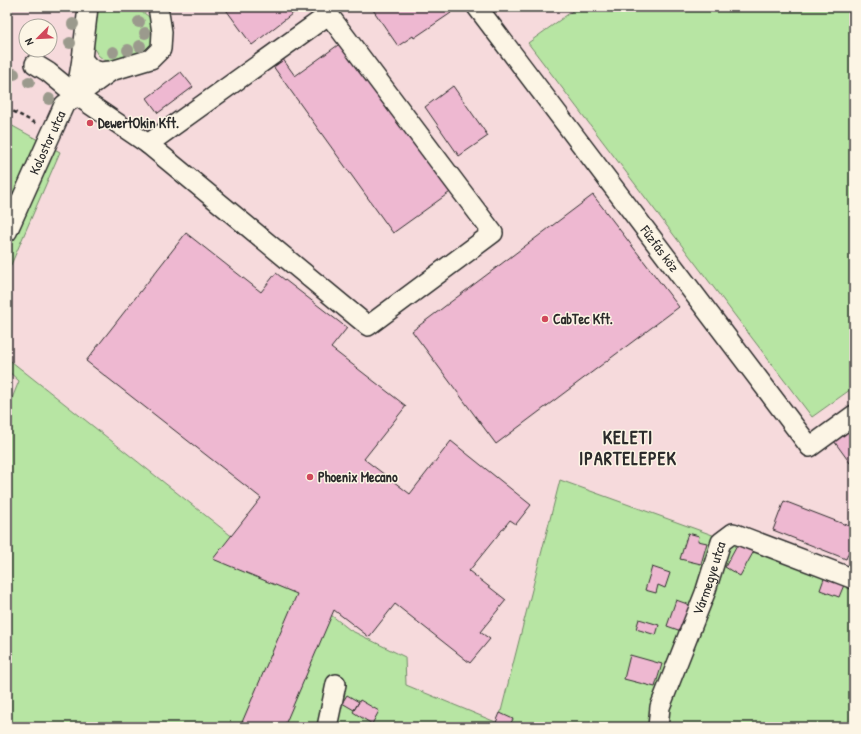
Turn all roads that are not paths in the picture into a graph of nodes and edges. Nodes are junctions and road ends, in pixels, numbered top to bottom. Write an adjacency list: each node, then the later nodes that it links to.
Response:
1 (88, 7): 5 (street)
2 (158, 7): 7 (street)
3 (477, 7): 11 (street, Fűzfás köz)
4 (326, 11): 9 (street); 9 (street)
5 (82, 59): 7 (street); 8 (street)
6 (35, 64): 8 (street)
7 (111, 71): 8 (street, Kolostor utca)
8 (76, 95): 9 (street); 10 (street, Kolostor utca)
9 (148, 144)
10 (7, 232)
11 (854, 415)
12 (854, 579): 15 (street, Vármegye utca)
13 (336, 684): 14 (street)
14 (327, 727)
15 (658, 727)

